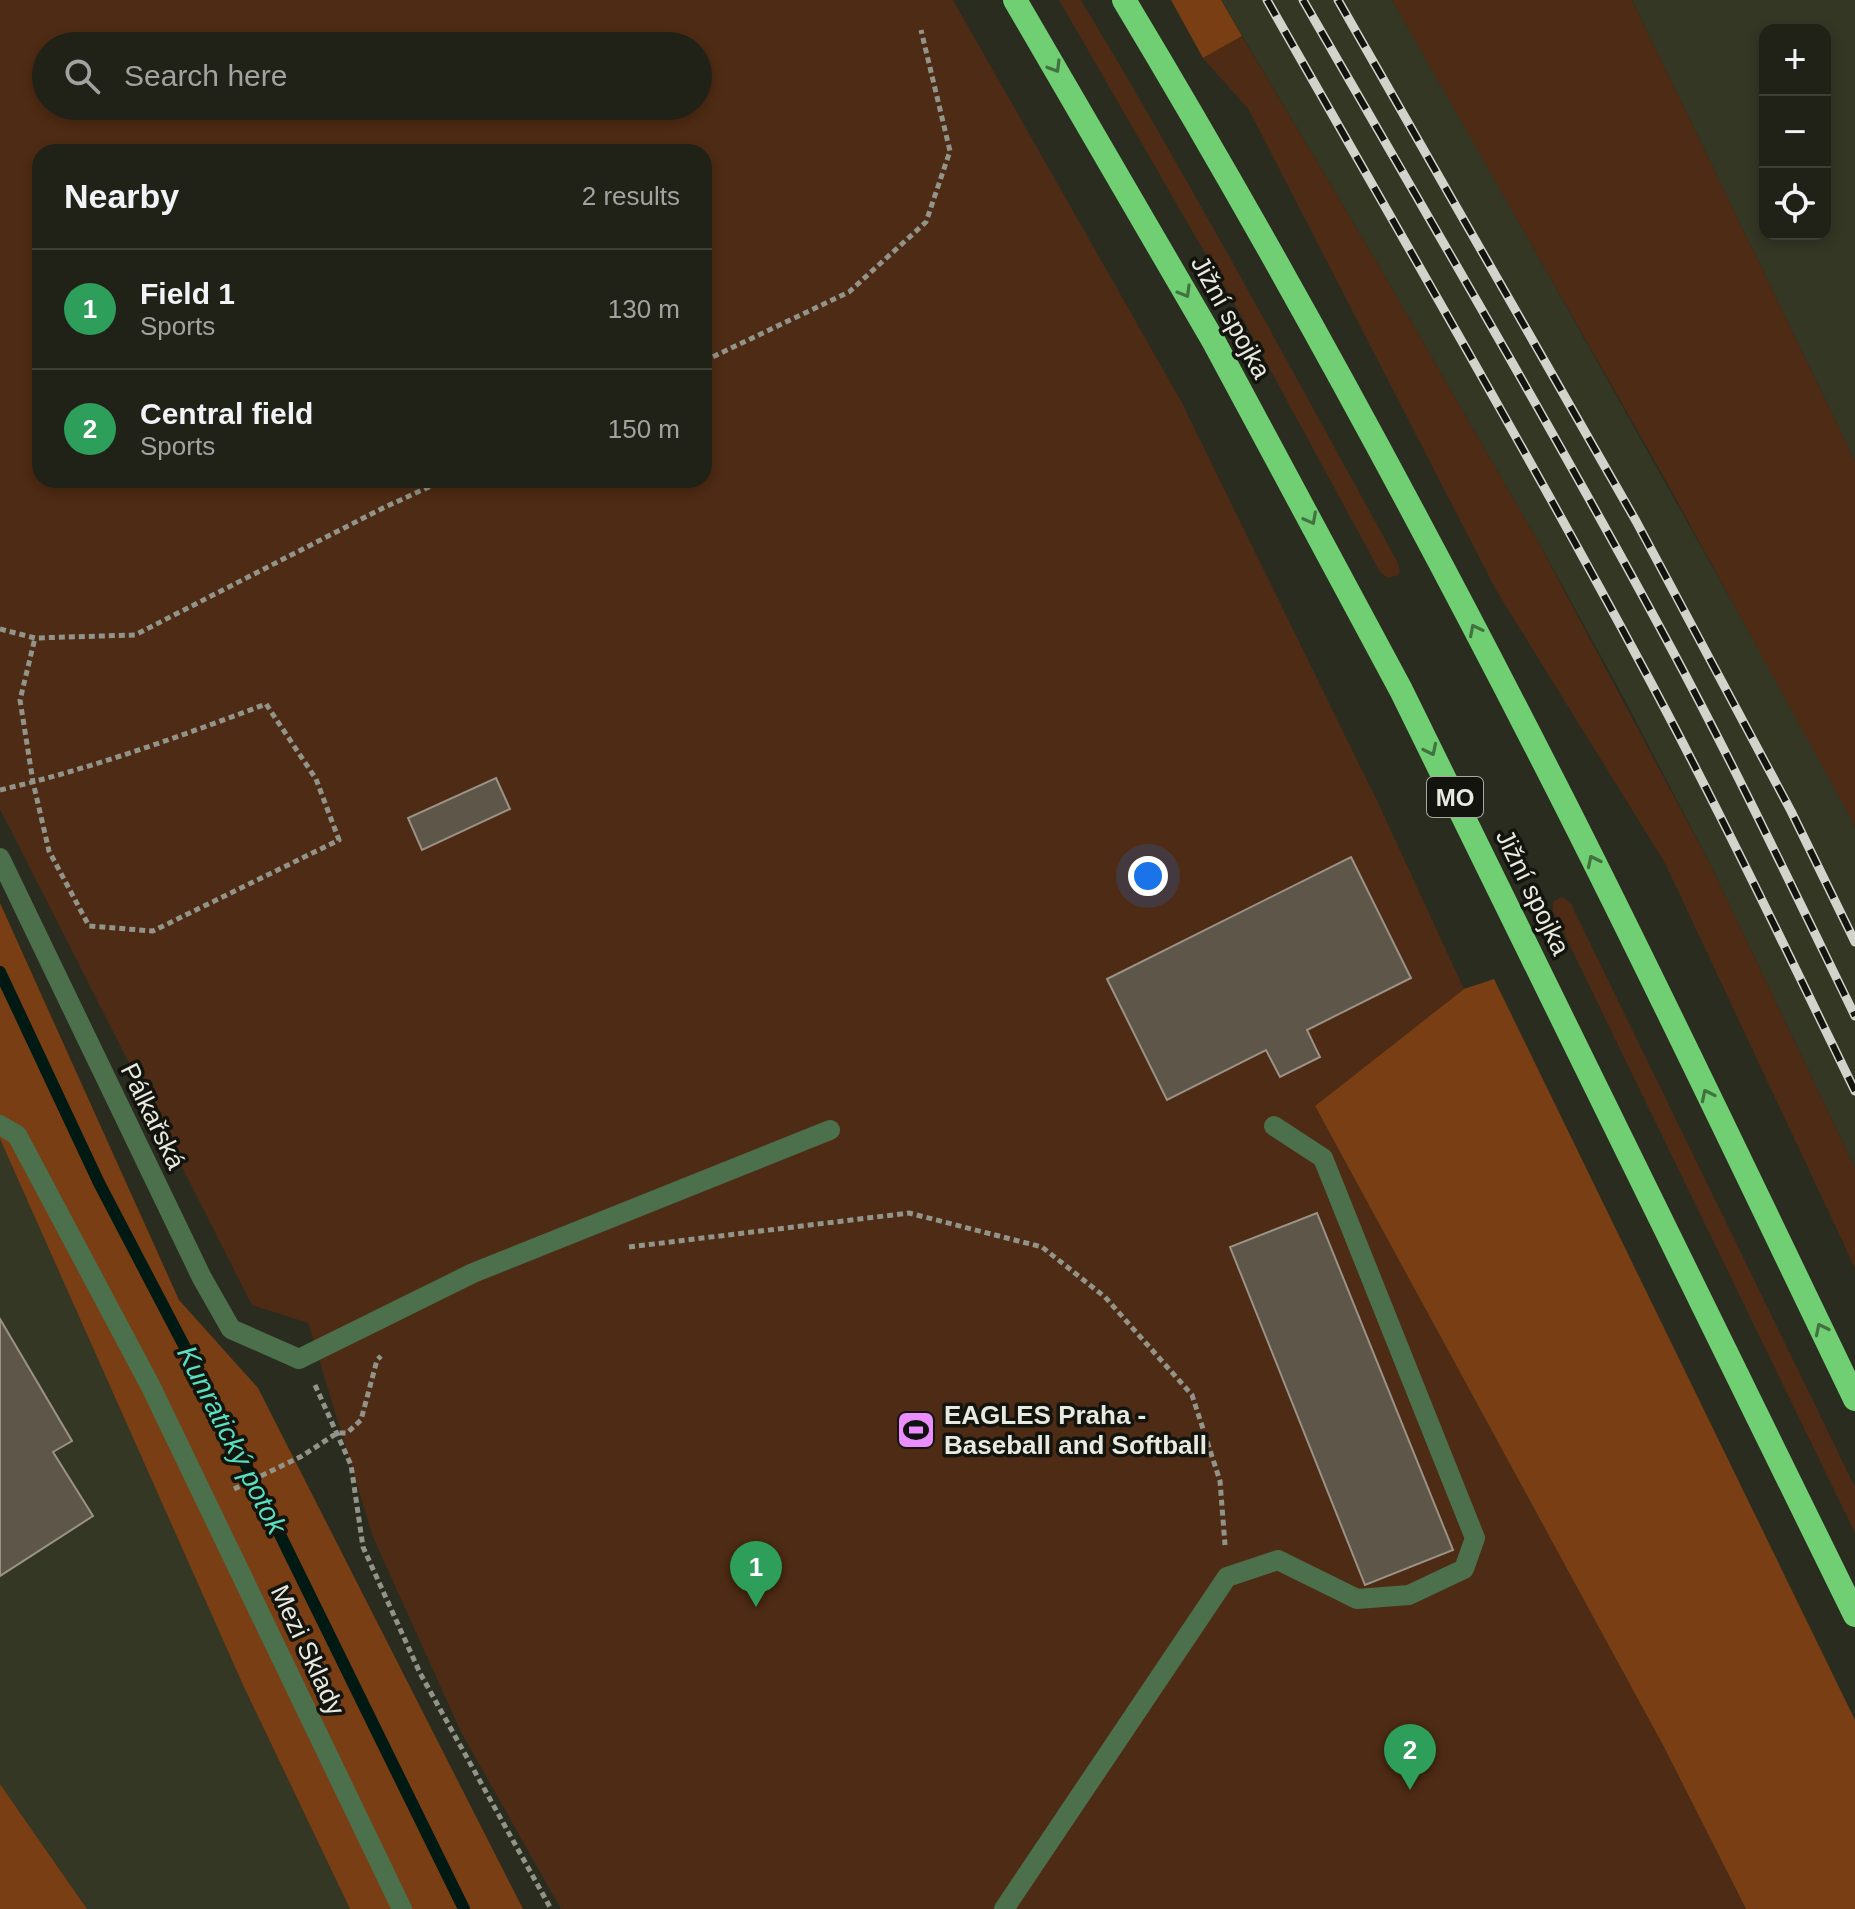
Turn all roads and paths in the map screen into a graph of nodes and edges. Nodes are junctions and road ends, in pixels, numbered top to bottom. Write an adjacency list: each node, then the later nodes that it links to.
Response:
1 (1015, 0): 21 (highway, Jižní spojka / MO, one-way to 21)
2 (1124, 0): 17 (highway, one-way to 2)
3 (921, 30): 4 (path)
4 (712, 357)
5 (427, 488): 7 (path)
6 (0, 629): 7 (path)
7 (35, 638): 8 (path)
8 (33, 782): 8 (path); 9 (path)
9 (0, 790)
10 (0, 858): 16 (street, Pálkařská)
11 (0, 1125): 22 (street, Mezi Sklady)
12 (1274, 1126): 20 (street)
13 (830, 1130): 16 (street)
14 (615, 1249): 20 (path)
15 (389, 1350): 18 (path)
16 (299, 1359): 18 (path)
17 (1855, 1399)
18 (337, 1433): 19 (path); 23 (path)
19 (234, 1489)
20 (1227, 1577): 24 (street)
21 (1855, 1615)
22 (402, 1909)
23 (551, 1909)
24 (1004, 1909)

